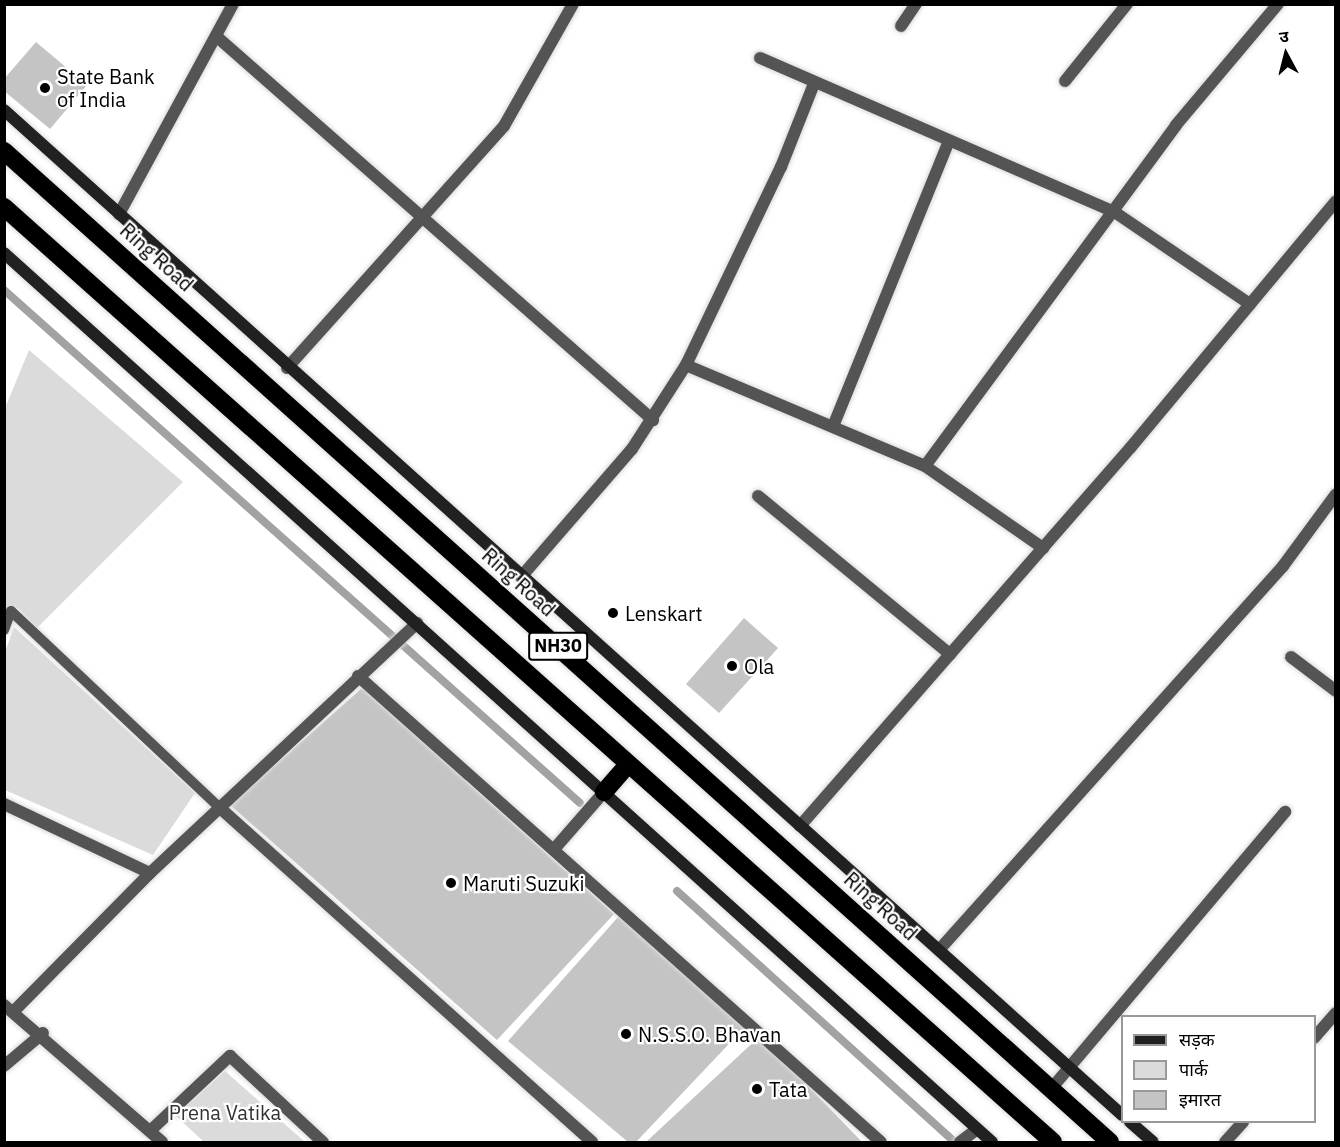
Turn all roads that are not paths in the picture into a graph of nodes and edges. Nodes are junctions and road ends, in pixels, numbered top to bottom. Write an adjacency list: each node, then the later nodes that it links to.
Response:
1 (233, 4): 7 (street)
2 (573, 4): 18 (street)
3 (916, 4): 6 (street)
4 (1127, 4): 9 (street)
5 (1278, 4): 16 (street)
6 (900, 26)
7 (216, 36): 17 (street); 18 (street)
8 (760, 58): 10 (street)
9 (1065, 81)
10 (813, 86): 12 (street); 21 (street)
11 (4, 110): 17 (street)
12 (948, 143): 16 (street); 24 (street)
13 (4, 151): 51 (highway, Ring Road / NH30)
14 (1335, 201): 20 (street)
15 (4, 207): 36 (highway, NH30)
16 (1116, 213): 20 (street); 25 (street)
17 (119, 214): 22 (street)
18 (424, 221): 22 (street); 23 (street)
19 (4, 254): 30 (street)
20 (1250, 304): 28 (street)
21 (686, 366): 23 (street); 24 (street)
22 (287, 368): 29 (street)
23 (652, 420): 29 (street)
24 (834, 424): 25 (street)
25 (925, 466): 28 (street)
26 (1335, 494): 44 (street)
27 (758, 496): 32 (street)
28 (1043, 548): 32 (street)
29 (521, 577): 41 (street)
30 (417, 623): 34 (street); 37 (street)
31 (4, 630): 39 (lane)
32 (950, 654): 41 (street)
33 (1291, 657): 35 (street)
34 (358, 676): 39 (street); 42 (street)
35 (1335, 691)
36 (628, 764): 37 (highway); 63 (highway, NH30)
37 (598, 798): 42 (street); 55 (street)
38 (4, 804): 43 (street)
39 (220, 808): 43 (street); 60 (street)
40 (1285, 813): 50 (street)
41 (800, 826): 44 (street)
42 (556, 847): 61 (street)
43 (150, 873): 45 (street)
44 (939, 950): 50 (street)
45 (9, 1008): 47 (street)
46 (1335, 1013): 48 (street)
47 (43, 1033): 49 (street); 56 (street)
48 (1316, 1036)
49 (4, 1066)
50 (1070, 1068): 51 (street); 52 (street)
51 (1051, 1089): 64 (highway, Ring Road / NH30)
52 (1121, 1114)
53 (1131, 1123): 65 (street)
54 (1242, 1123): 66 (street)
55 (977, 1129): 57 (street); 62 (street)
56 (150, 1131): 58 (street); 59 (street)
57 (963, 1140)
58 (162, 1143)
59 (323, 1143)
60 (592, 1143)
61 (881, 1143)
62 (992, 1143)
63 (1053, 1143)
64 (1110, 1143)
65 (1153, 1143)
66 (1225, 1143)

